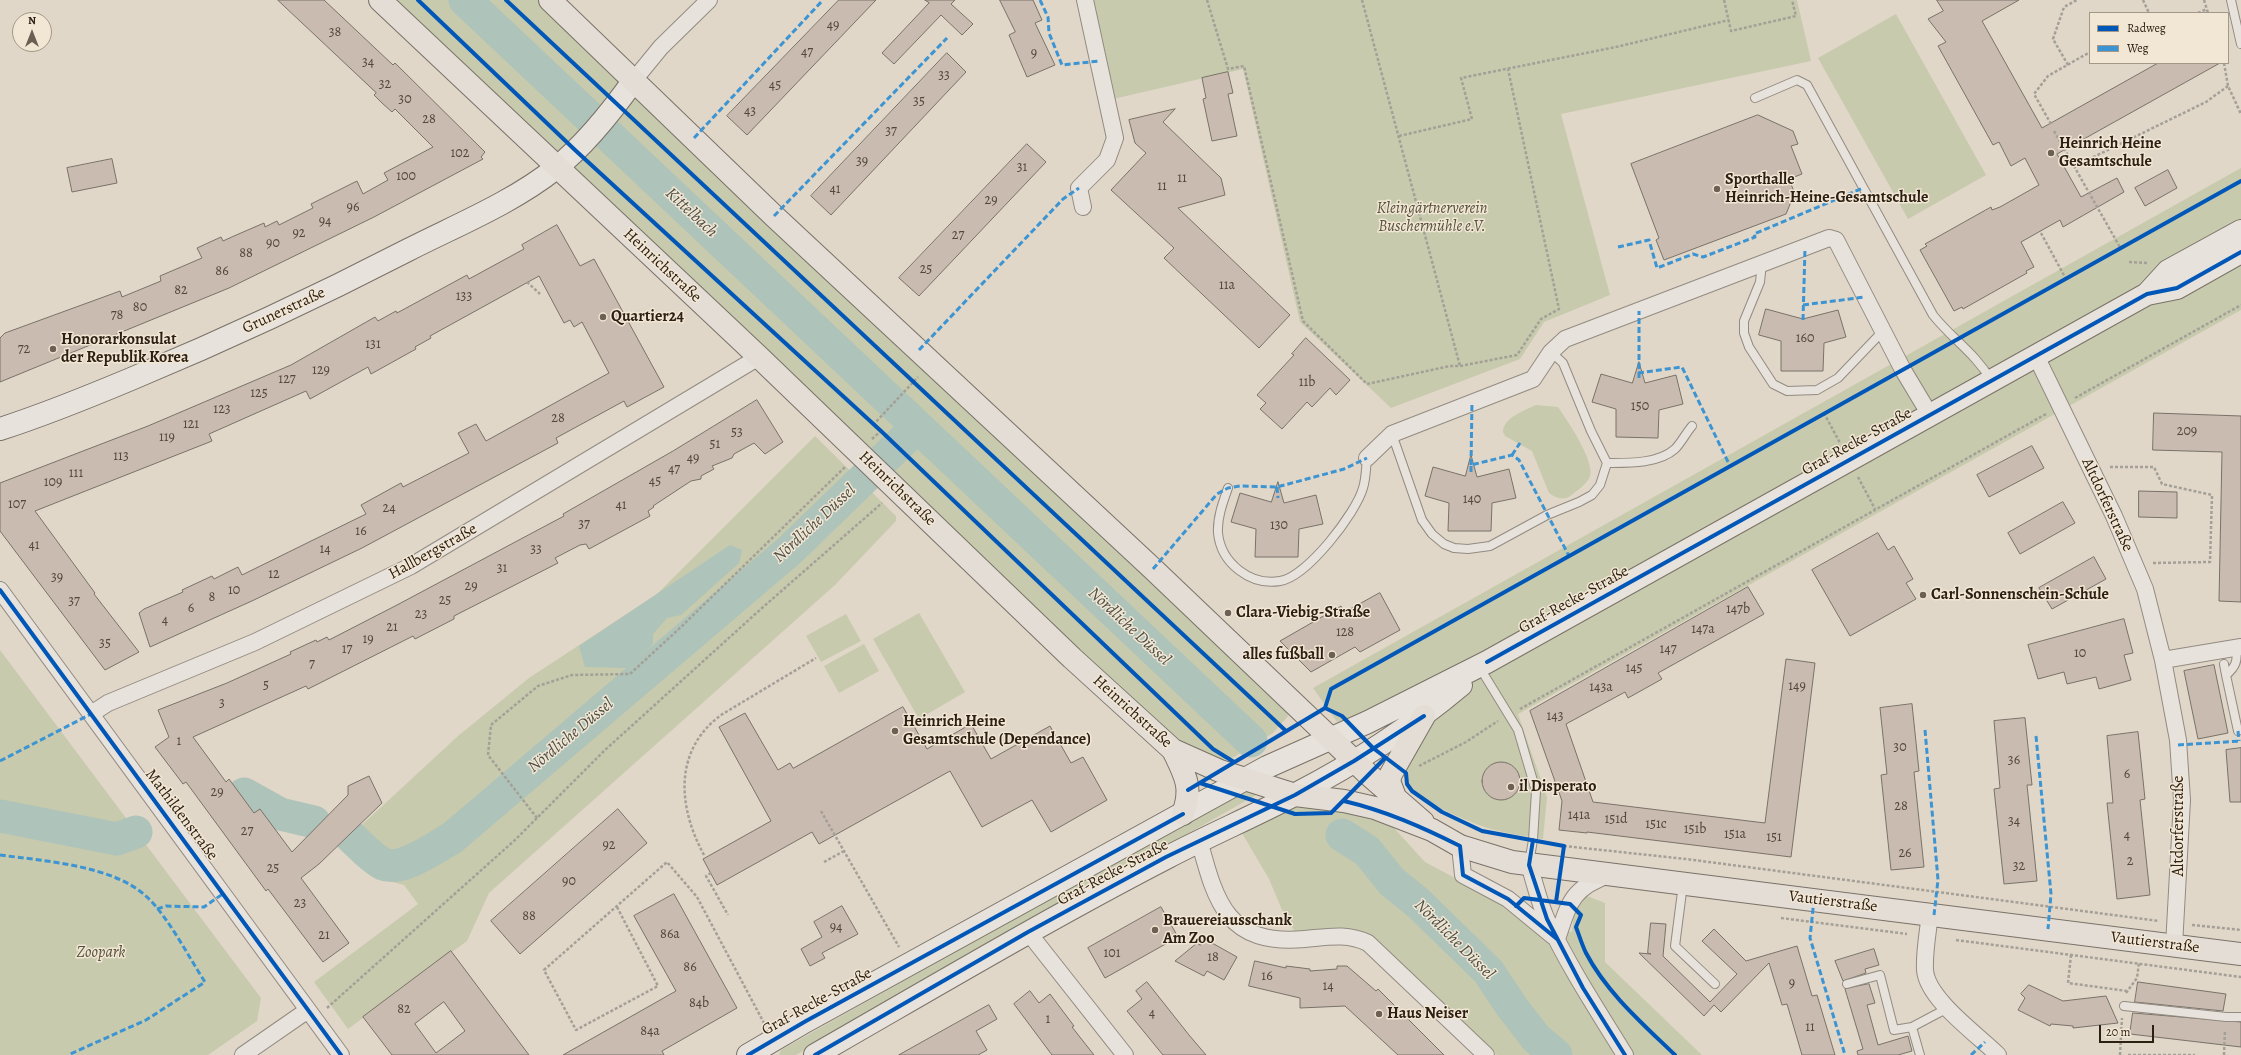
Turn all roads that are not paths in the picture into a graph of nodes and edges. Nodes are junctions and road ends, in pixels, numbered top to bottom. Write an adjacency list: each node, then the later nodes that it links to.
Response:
1 (380, 0): 9 (main road, Heinrichstraße)
2 (550, 0): 7 (main road)
3 (709, 0): 7 (street)
4 (1085, 0): 10 (street)
5 (2231, 0): 6 (lane)
6 (2241, 44)
7 (634, 80): 9 (street, Grunerstraße); 36 (main road)
8 (1755, 98): 19 (lane)
9 (557, 168): 18 (main road, Heinrichstraße); 22 (street, Grunerstraße)
10 (1083, 207)
11 (2241, 231): 14 (street, Graf-Recke-Straße)
12 (2241, 252): 14 (street, Graf-Recke-Straße)
13 (1762, 264): 15 (street, Graf-Recke-Straße); 15 (lane); 16 (street, Graf-Recke-Straße)
14 (2147, 294): 17 (street, Graf-Recke-Straße)
15 (1883, 331): 20 (street, Graf-Recke-Straße)
16 (1551, 352): 23 (street, Graf-Recke-Straße); 25 (lane)
17 (2036, 356): 19 (street, Graf-Recke-Straße); 29 (street, Altdorferstraße)
18 (759, 357): 33 (street, Hallbergstraße); 37 (main road, Heinrichstraße)
19 (1991, 380): 20 (street, Graf-Recke-Straße)
20 (1930, 415): 31 (street, Graf-Recke-Straße)
21 (1692, 426): 25 (lane)
22 (0, 429)
23 (1392, 434): 24 (street, Graf-Recke-Straße); 25 (lane)
24 (1367, 458): 26 (lane)
25 (1607, 463)
26 (1228, 488)
27 (0, 590): 33 (street, Mathildenstraße)
28 (2239, 648): 29 (street); 32 (lane)
29 (2163, 660): 52 (street, Altdorferstraße)
30 (2224, 664): 32 (lane)
31 (1484, 665): 34 (street, Graf-Recke-Straße); 36 (street, Graf-Recke-Straße); 46 (lane)
32 (2226, 675): 35 (lane)
33 (91, 714): 58 (street, Mathildenstraße)
34 (1424, 716): 38 (street, Graf-Recke-Straße); 41 (main road)
35 (2238, 731)
36 (1330, 739): 38 (main road); 39 (street, Graf-Recke-Straße)
37 (1173, 750): 39 (main road, Heinrichstraße); 42 (main road)
38 (1354, 761): 40 (street, Graf-Recke-Straße); 41 (main road)
39 (1244, 780): 40 (main road, Heinrichstraße); 42 (street, Graf-Recke-Straße)
40 (1295, 795): 43 (main road, Heinrichstraße); 44 (street, Graf-Recke-Straße)
41 (1395, 797): 43 (main road)
42 (1183, 814): 61 (street, Graf-Recke-Straße)
43 (1432, 830): 45 (main road, Vautierstraße)
44 (1199, 840): 50 (street, Graf-Recke-Straße); 66 (street)
45 (1460, 846): 46 (main road, Vautierstraße); 51 (street)
46 (1529, 865): 47 (main road, Vautierstraße); 51 (street)
47 (1611, 874): 48 (main road, Vautierstraße); 51 (street)
48 (1683, 883): 49 (main road, Vautierstraße); 54 (lane)
49 (1930, 914): 52 (main road, Vautierstraße); 57 (street)
50 (1028, 932): 64 (street, Graf-Recke-Straße); 65 (street)
51 (1557, 940): 67 (street)
52 (2174, 946): 53 (main road, Vautierstraße)
53 (2241, 954)
54 (1715, 984)
55 (1847, 984): 60 (lane)
56 (2124, 1006): 59 (lane)
57 (1946, 1008): 60 (lane); 69 (street)
58 (311, 1014): 62 (street); 63 (street, Mathildenstraße)
59 (2241, 1017)
60 (1912, 1028): 68 (lane)
61 (760, 1050)
62 (243, 1055)
63 (341, 1055)
64 (815, 1055)
65 (1125, 1055)
66 (1486, 1055)
67 (1625, 1055)
68 (1920, 1055)
69 (1998, 1055)

